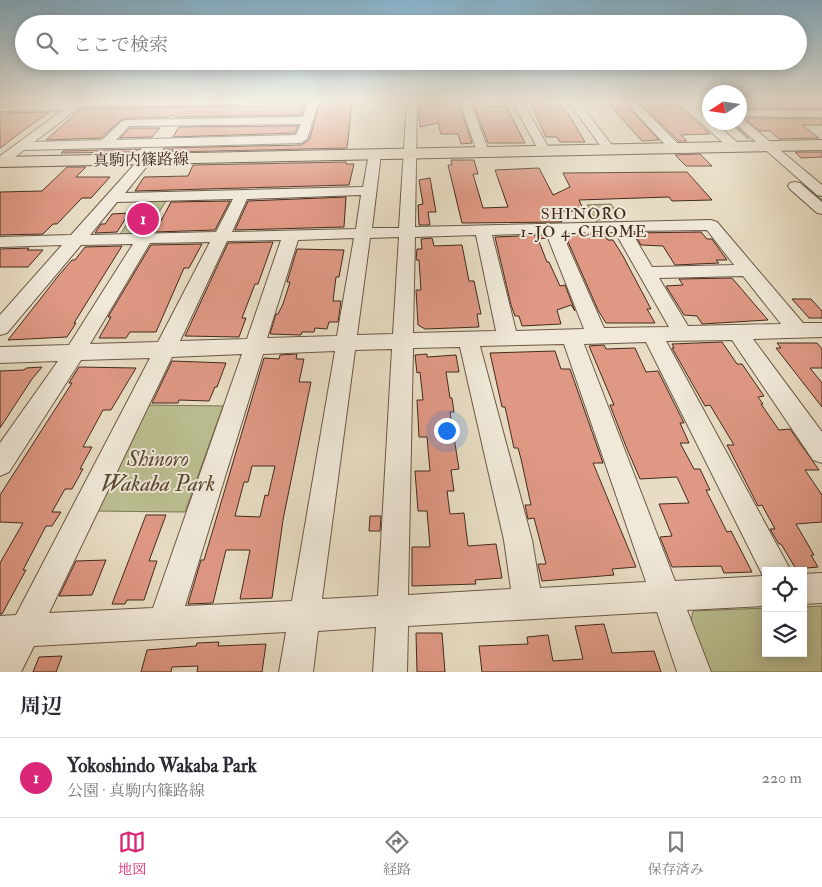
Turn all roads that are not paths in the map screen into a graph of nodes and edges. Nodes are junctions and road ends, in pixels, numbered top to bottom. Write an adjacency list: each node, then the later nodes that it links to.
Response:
1 (39, 132): 15 (street)
2 (117, 132): 13 (street)
3 (231, 132): 12 (street)
4 (304, 132): 12 (street)
5 (411, 132): 23 (street)
6 (476, 132): 21 (street)
7 (534, 132): 20 (street)
8 (597, 132): 19 (street)
9 (660, 132): 18 (street)
10 (718, 132): 16 (street)
11 (752, 132): 17 (street)
12 (227, 141): 13 (street); 24 (street)
13 (106, 143): 15 (street)
14 (822, 145): 17 (main road, 真駒内篠路線)
15 (21, 146): 26 (street)
16 (734, 146): 17 (main road, 真駒内篠路線); 18 (main road, 真駒内篠路線)
17 (767, 146): 27 (street); 33 (street)
18 (674, 147): 19 (main road, 真駒内篠路線)
19 (609, 149): 20 (main road, 真駒内篠路線)
20 (544, 150): 21 (main road, 真駒内篠路線)
21 (483, 152): 23 (main road, 真駒内篠路線)
22 (375, 154): 23 (main road, 真駒内篠路線); 24 (main road, 真駒内篠路線); 29 (street)
23 (411, 154): 37 (street)
24 (217, 158): 25 (main road, 真駒内篠路線)
25 (146, 160): 26 (main road, 真駒内篠路線); 32 (street)
26 (0, 162)
27 (802, 175): 28 (street); 30 (street)
28 (822, 175)
29 (370, 191): 31 (street); 38 (street)
30 (822, 192)
31 (242, 194): 32 (street); 40 (street)
32 (113, 198): 42 (street)
33 (822, 210)
34 (620, 227): 35 (street); 44 (street); 45 (street)
35 (552, 228): 36 (street); 53 (street)
36 (483, 230): 37 (street); 54 (street)
37 (407, 232): 38 (street); 56 (street)
38 (364, 233): 39 (street); 57 (street)
39 (291, 235): 40 (street); 58 (street)
40 (222, 236): 41 (street); 59 (street)
41 (145, 238): 42 (street); 60 (street)
42 (76, 240): 43 (street); 46 (street)
43 (0, 242)
44 (748, 270): 45 (street); 48 (street)
45 (647, 273): 50 (street)
46 (0, 328)
47 (822, 330): 48 (street)
48 (798, 331): 49 (street)
49 (737, 332): 50 (street); 62 (street)
50 (683, 334): 51 (street)
51 (652, 335): 53 (street); 64 (street)
52 (571, 336): 53 (street); 54 (street); 68 (street)
53 (597, 336)
54 (508, 338): 55 (street)
55 (468, 339): 56 (street); 69 (street)
56 (403, 341): 57 (street); 70 (street)
57 (346, 343): 58 (street); 71 (street)
58 (254, 346): 59 (street); 72 (street)
59 (164, 349): 60 (street); 73 (street)
60 (75, 352): 61 (street); 63 (street)
61 (0, 355)
62 (822, 452)
63 (0, 464)
64 (774, 567)
65 (822, 588): 66 (street)
66 (807, 589)
67 (762, 591): 68 (street)
68 (666, 596): 69 (street); 77 (street)
69 (528, 604): 70 (street)
70 (393, 611): 71 (street); 76 (street)
71 (305, 615): 72 (street); 75 (street)
72 (164, 623): 73 (street)
73 (12, 632): 74 (street)
74 (4, 672)
75 (296, 672)
76 (390, 672)
77 (694, 672)

